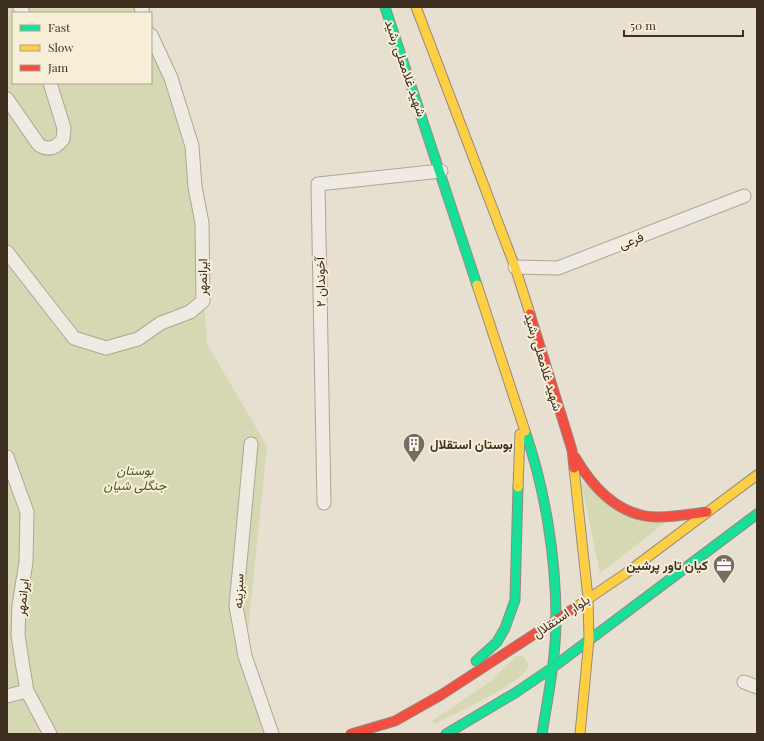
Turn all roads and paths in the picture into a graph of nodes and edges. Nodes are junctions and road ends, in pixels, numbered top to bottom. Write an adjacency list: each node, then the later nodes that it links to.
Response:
1 (386, 7): 6 (main road, شهید غلامعلی رشید)
2 (416, 7): 9 (main road, شهید غلامعلی رشید)
3 (152, 36): 8 (street, ایرانمهر)
4 (50, 84): 5 (street)
5 (7, 99)
6 (441, 171): 10 (main road, شهید غلامعلی رشید); 15 (street, آخوندان ۲)
7 (744, 196): 9 (street, فرعی)
8 (7, 252)
9 (515, 267): 12 (main road, شهید غلامعلی رشید)
10 (520, 413): 19 (main road, شهید غلامعلی رشید); 25 (main road)
11 (251, 444): 28 (street, سبزینه)
12 (572, 450): 16 (main road); 18 (main road, شهید غلامعلی رشید)
13 (7, 457): 24 (street, ایرانمهر)
14 (757, 475): 16 (main road, بلوار استقلال)
15 (324, 503)
16 (707, 512): 18 (main road, بلوار استقلال)
17 (757, 514): 20 (main road)
18 (588, 598): 19 (main road, بلوار استقلال); 20 (main road, شهید غلامعلی رشید)
19 (556, 620): 21 (main road, شهید غلامعلی رشید); 25 (main road, بلوار استقلال)
20 (588, 639): 21 (main road); 32 (main road, شهید غلامعلی رشید)
21 (552, 668): 30 (main road); 31 (main road, شهید غلامعلی رشید)
22 (744, 682): 23 (street)
23 (757, 687)
24 (27, 691): 26 (street); 27 (street, ایرانمهر)
25 (441, 695): 29 (main road, بلوار استقلال)
26 (7, 696)
27 (50, 734)
28 (272, 734)
29 (351, 734)
30 (446, 734)
31 (542, 734)
32 (580, 734)

